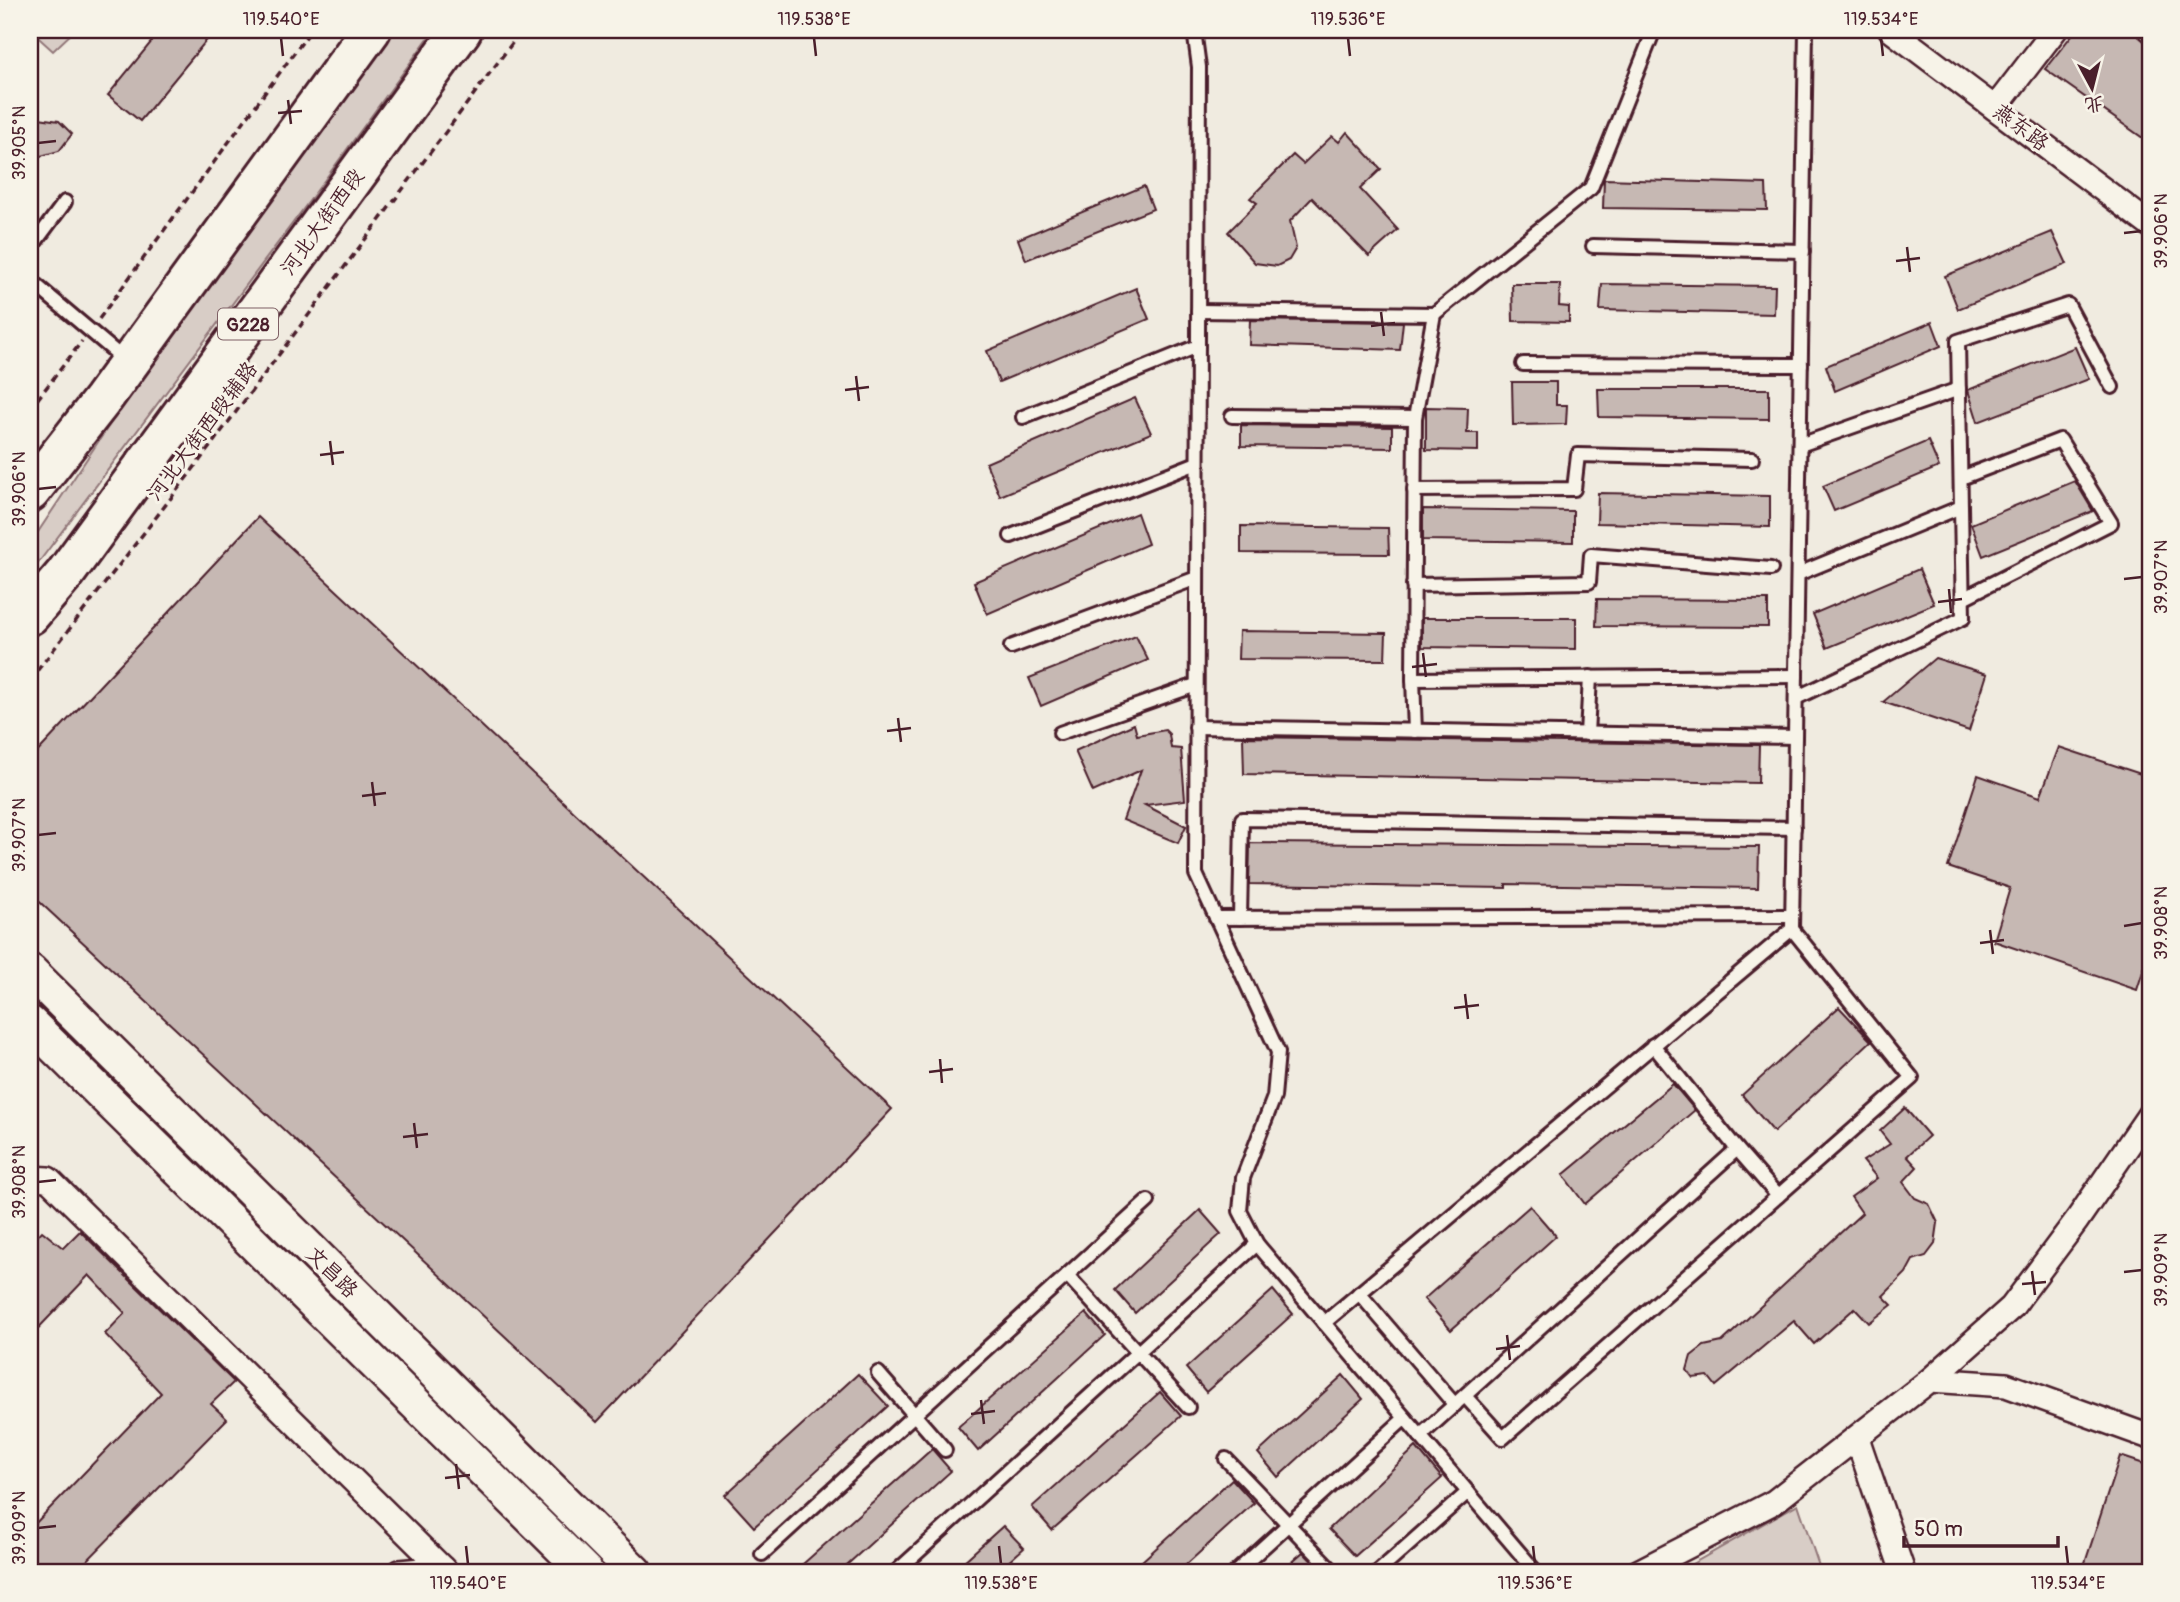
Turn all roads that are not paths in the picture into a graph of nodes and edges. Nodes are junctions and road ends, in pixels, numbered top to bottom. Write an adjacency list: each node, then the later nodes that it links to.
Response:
1 (371, 30): 18 (highway)
2 (462, 30): 39 (highway, 河北大街西段 / G228)
3 (1194, 30): 15 (lane)
4 (1654, 30): 16 (lane)
5 (1806, 30): 13 (lane)
6 (1891, 30): 8 (street, 燕东路)
7 (2055, 30): 8 (street)
8 (1995, 108): 10 (street, 燕东路)
9 (65, 202): 12 (lane)
10 (2150, 225)
11 (1593, 246): 13 (lane)
12 (30, 249)
13 (1803, 251): 20 (lane)
14 (30, 280): 18 (lane)
15 (1198, 311): 16 (lane); 17 (lane)
16 (1434, 314): 25 (lane)
17 (1198, 346): 24 (lane); 28 (lane)
18 (129, 364): 31 (highway)
19 (1523, 364): 20 (lane)
20 (1801, 365): 26 (lane)
21 (2112, 387): 22 (lane)
22 (1959, 389): 26 (lane); 29 (lane)
23 (1232, 416): 25 (lane)
24 (1023, 417)
25 (1415, 418): 30 (lane)
26 (1800, 445): 35 (lane)
27 (1752, 460): 30 (lane)
28 (1197, 463): 33 (lane); 36 (lane)
29 (1961, 478): 32 (lane); 38 (lane)
30 (1414, 490): 37 (lane)
31 (30, 492)
32 (1961, 507): 35 (lane); 38 (lane)
33 (1011, 536)
34 (1771, 569): 37 (lane)
35 (1798, 574): 41 (lane)
36 (1197, 578): 40 (lane); 44 (lane)
37 (1413, 585): 43 (lane)
38 (1963, 598): 45 (lane)
39 (30, 615)
40 (1011, 647)
41 (1796, 676): 42 (lane); 45 (lane)
42 (1590, 677): 43 (lane); 49 (lane)
43 (1413, 679): 47 (lane)
44 (1196, 685): 46 (lane); 48 (lane)
45 (1796, 698): 50 (lane)
46 (1196, 727): 47 (lane); 52 (lane)
47 (1415, 731): 49 (lane)
48 (1059, 733)
49 (1587, 734): 50 (lane)
50 (1795, 737): 51 (lane)
51 (1794, 828): 53 (lane); 54 (lane)
52 (1216, 918): 53 (lane); 63 (lane)
53 (1240, 918): 54 (lane)
54 (1792, 923): 57 (lane); 61 (lane)
55 (30, 971): 85 (main road, 文昌路)
56 (30, 1023): 84 (main road, 文昌路)
57 (1653, 1045): 59 (lane); 65 (lane)
58 (2150, 1114): 69 (street)
59 (1737, 1149): 61 (lane); 70 (lane)
60 (30, 1178): 82 (street)
61 (1779, 1196): 70 (lane)
62 (1148, 1201): 64 (lane)
63 (1257, 1244): 66 (lane); 67 (lane)
64 (1067, 1275): 67 (lane); 72 (lane)
65 (1359, 1293): 66 (lane); 70 (lane)
66 (1324, 1323): 73 (lane)
67 (1138, 1352): 71 (lane); 86 (lane)
68 (878, 1373): 72 (lane)
69 (1930, 1380): 75 (street); 76 (street)
70 (1460, 1400): 74 (lane)
71 (1188, 1407)
72 (914, 1415): 77 (lane); 81 (lane)
73 (1405, 1418): 74 (lane); 80 (lane)
74 (1420, 1436): 79 (lane)
75 (2150, 1437)
76 (1857, 1438): 91 (street); 92 (street)
77 (945, 1450)
78 (1226, 1459): 80 (lane)
79 (1468, 1492): 89 (lane); 90 (lane)
80 (1288, 1524): 87 (lane); 88 (lane)
81 (762, 1554)
82 (444, 1570): 83 (street)
83 (400, 1572)
84 (586, 1572)
85 (635, 1572)
86 (896, 1572)
87 (1236, 1572)
88 (1334, 1572)
89 (1378, 1572)
90 (1536, 1572)
91 (1638, 1572)
92 (1903, 1572)

